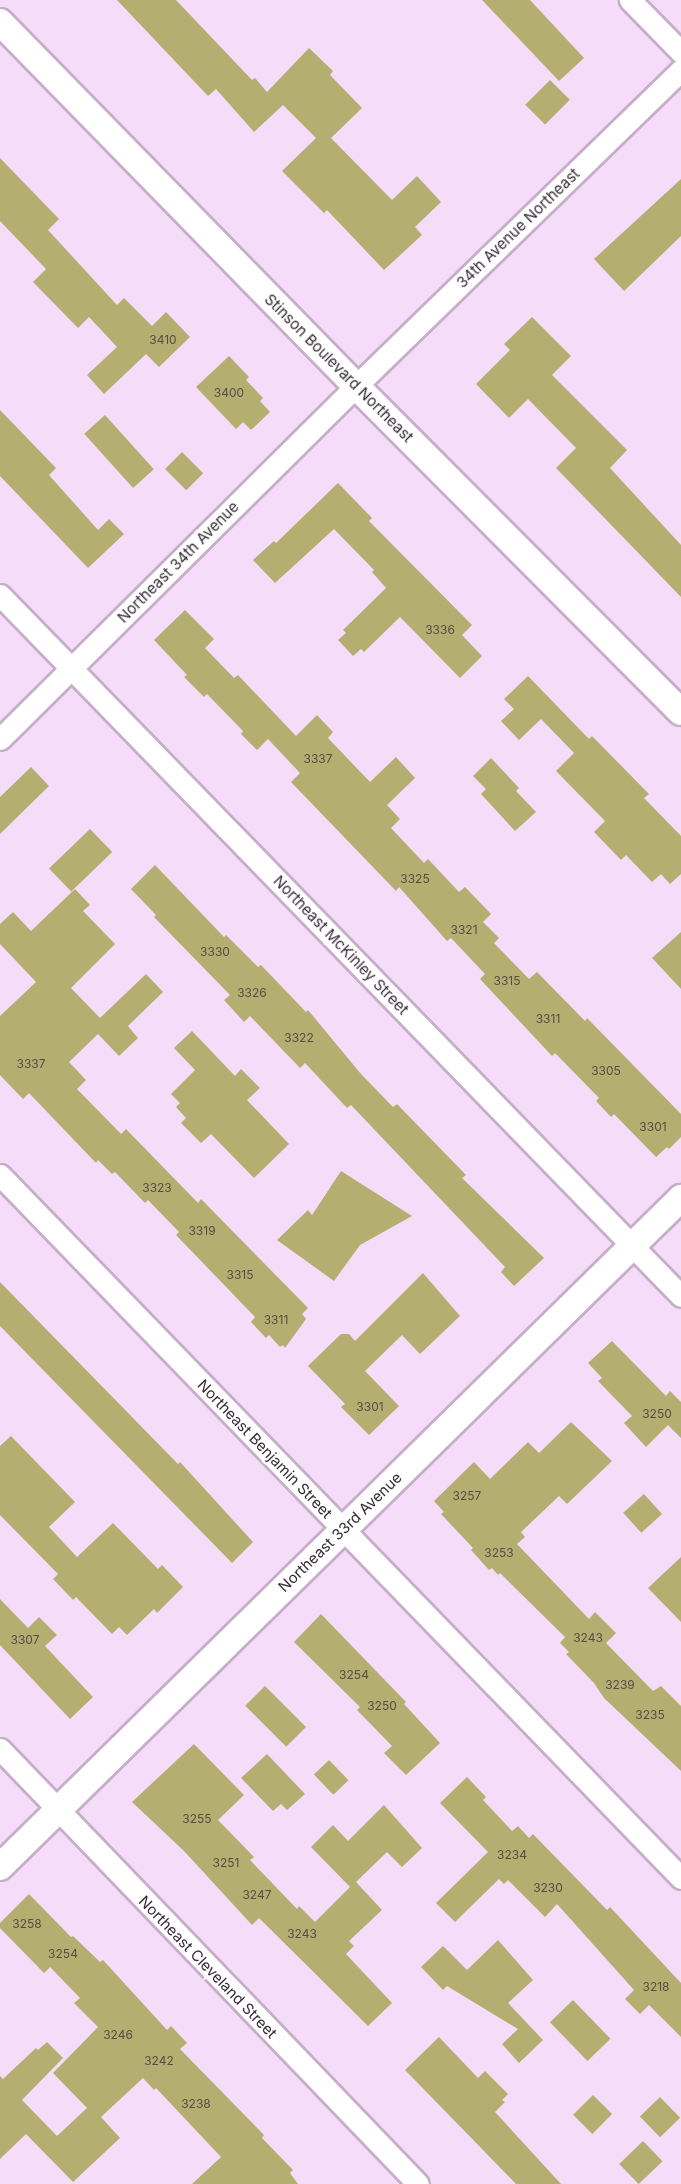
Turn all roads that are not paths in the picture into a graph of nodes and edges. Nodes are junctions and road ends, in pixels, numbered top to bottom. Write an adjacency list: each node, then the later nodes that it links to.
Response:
1 (630, 0): 3 (street)
2 (0, 22): 5 (street, Stinson Boulevard Northeast)
3 (681, 52)
4 (681, 70): 5 (street, 34th Avenue Northeast)
5 (356, 386): 7 (street, Northeast 34th Avenue); 8 (street, Stinson Boulevard Northeast)
6 (0, 595): 7 (street, Northeast McKinley Street)
7 (71, 668): 9 (street, Northeast 34th Avenue); 12 (street, Northeast McKinley Street)
8 (681, 712)
9 (0, 739)
10 (0, 1175): 14 (street, Northeast Benjamin Street)
11 (681, 1198): 12 (street, Northeast 33rd Avenue)
12 (632, 1246): 13 (street, Northeast McKinley Street); 14 (street, Northeast 33rd Avenue)
13 (681, 1296)
14 (343, 1530): 16 (street, Northeast 33rd Avenue); 18 (street, Northeast Benjamin Street)
15 (0, 1749): 16 (street, Northeast Cleveland Street)
16 (58, 1809): 17 (street, Northeast 33rd Avenue); 19 (street, Northeast Cleveland Street)
17 (0, 1867)
18 (681, 1878)
19 (418, 2184)

